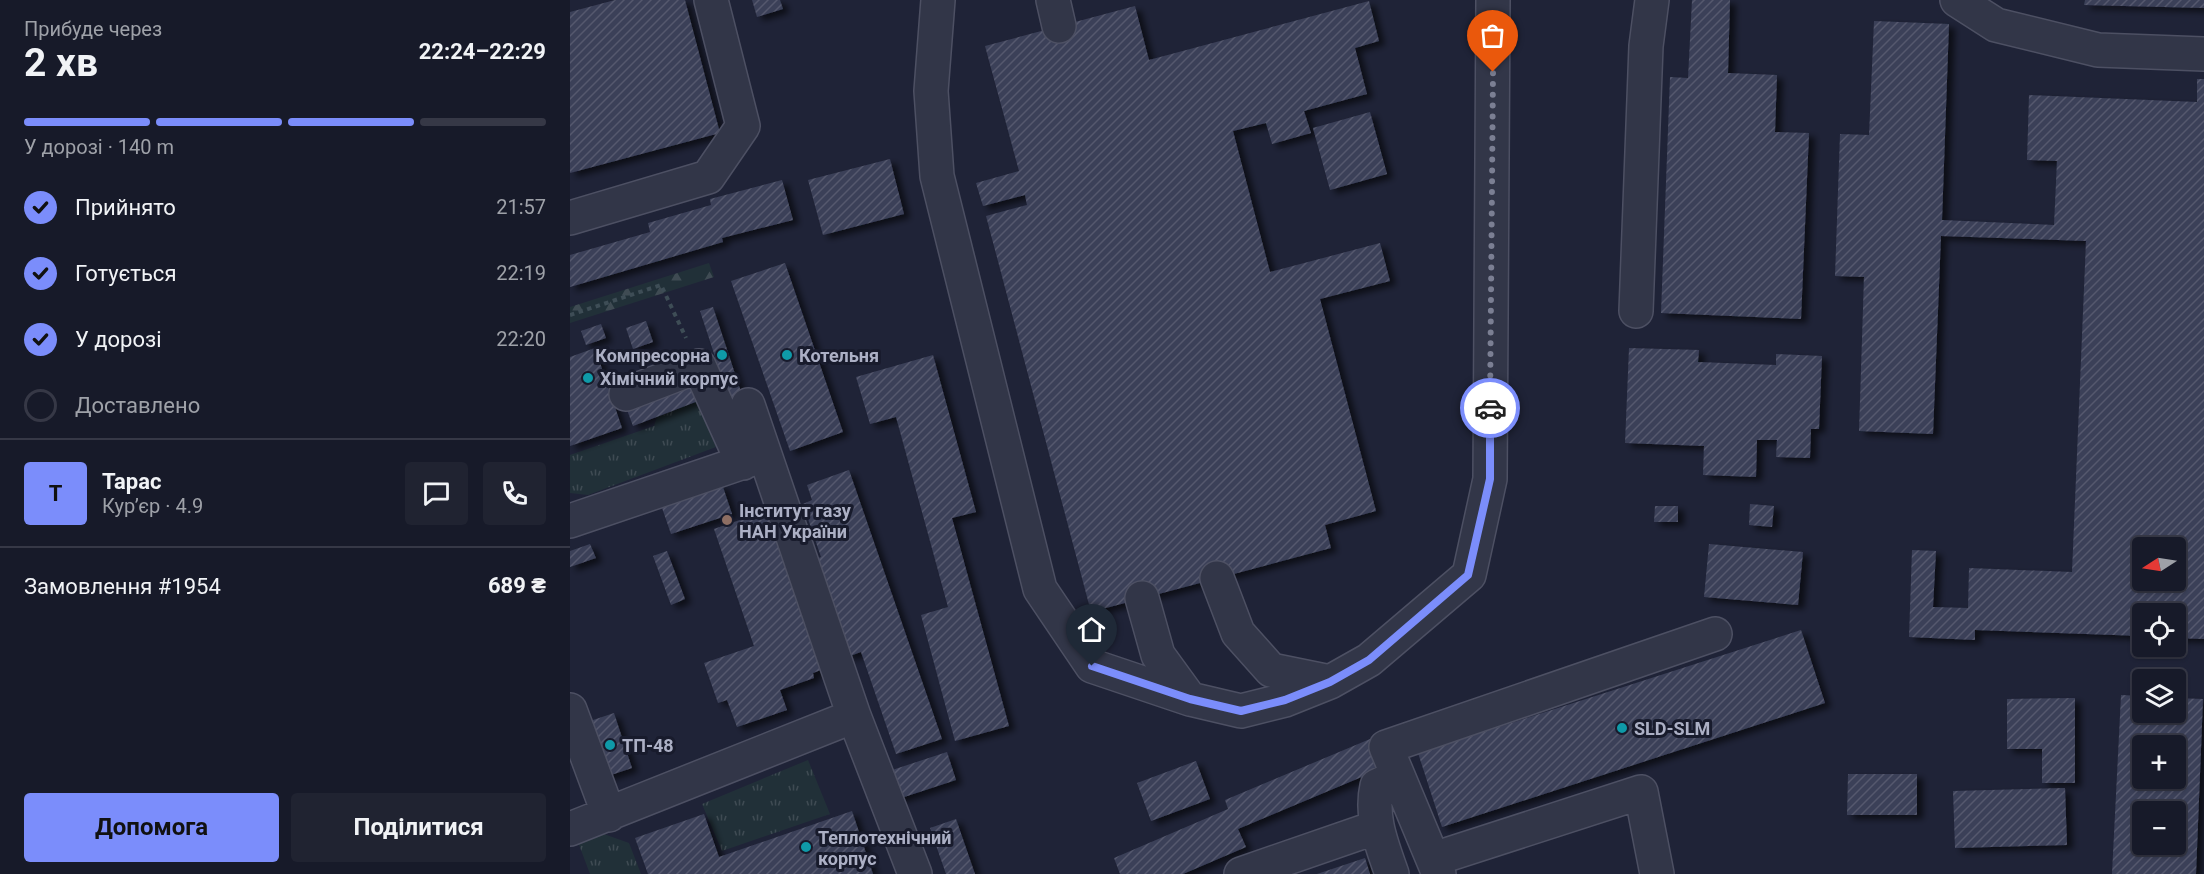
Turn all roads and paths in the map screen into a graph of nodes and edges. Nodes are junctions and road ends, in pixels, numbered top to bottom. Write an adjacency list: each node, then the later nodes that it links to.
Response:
1 (711, 0): 7 (lane)
2 (938, 0): 19 (lane)
3 (1494, 0): 18 (lane)
4 (1652, 0): 8 (lane)
5 (1957, 0): 6 (lane)
6 (2204, 54)
7 (570, 218)
8 (1636, 311)
9 (570, 315): 10 (path)
10 (699, 366): 11 (lane); 13 (lane)
11 (626, 394)
12 (748, 405): 13 (lane)
13 (753, 459): 14 (lane); 21 (lane)
14 (570, 521)
15 (1217, 578): 18 (lane)
16 (1142, 598): 19 (lane)
17 (1715, 634): 22 (lane)
18 (1330, 682): 19 (lane)
19 (1190, 699)
20 (570, 710): 23 (lane)
21 (854, 716): 23 (lane); 27 (lane)
22 (1398, 776): 24 (lane); 26 (lane)
23 (609, 814): 25 (lane)
24 (1377, 827): 28 (lane); 29 (lane)
25 (570, 829)
26 (1436, 867): 30 (lane)
27 (915, 874)
28 (1241, 874)
29 (1392, 874)
30 (1657, 874)

